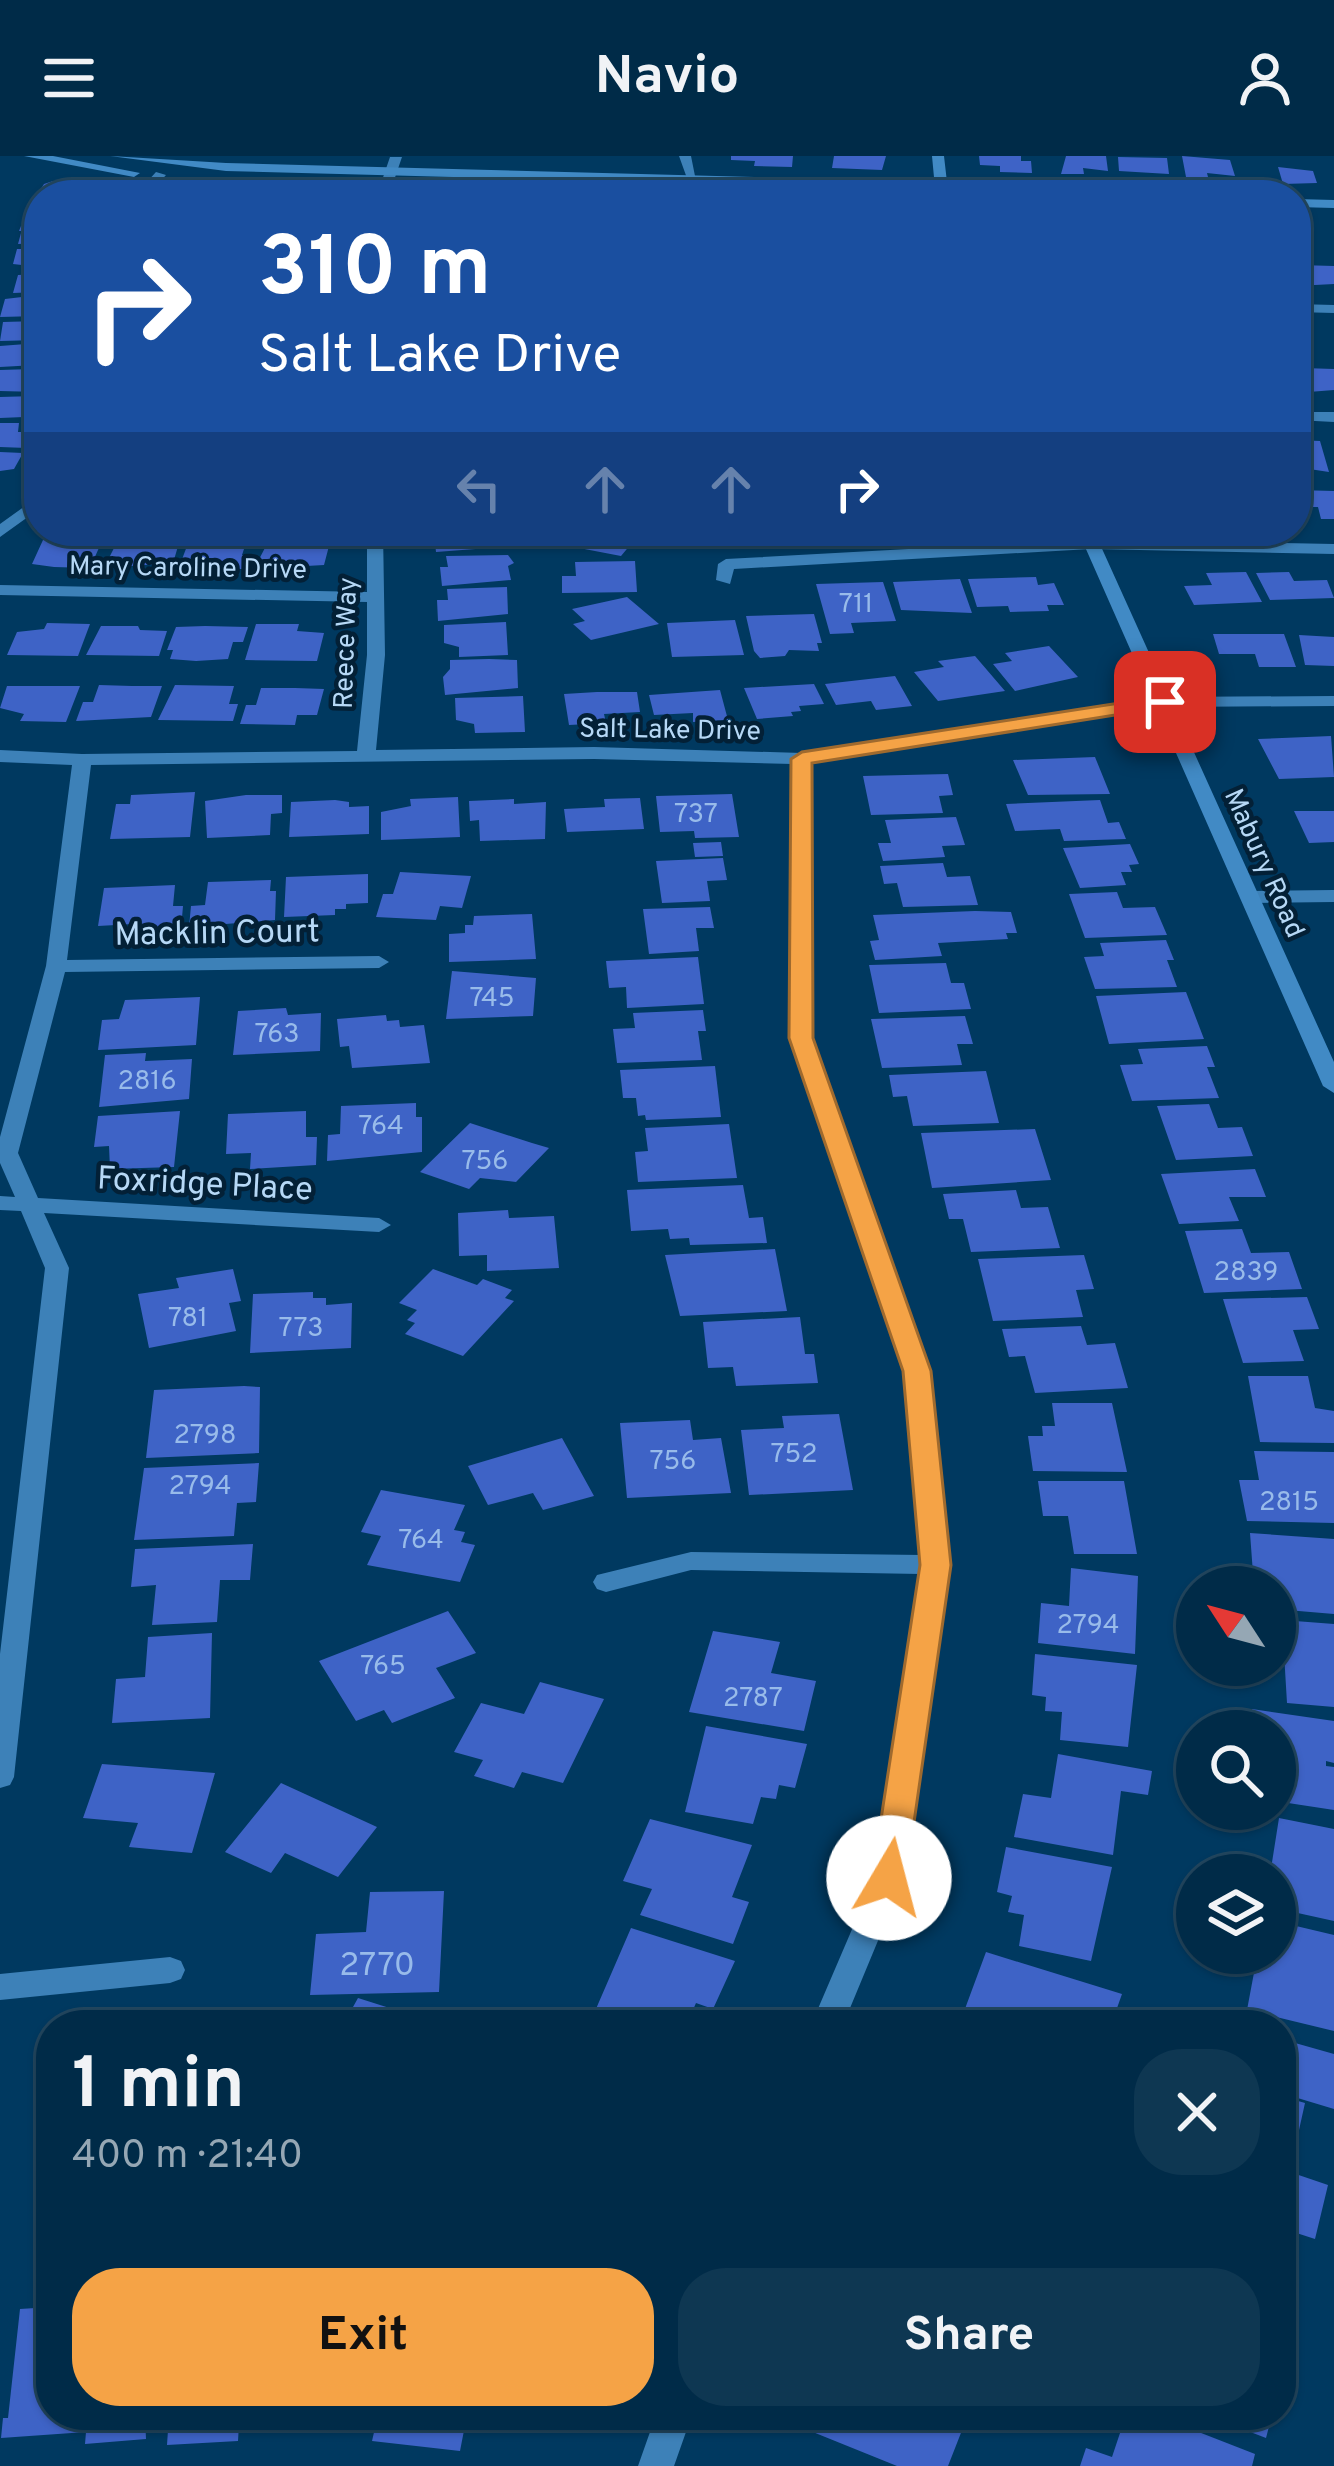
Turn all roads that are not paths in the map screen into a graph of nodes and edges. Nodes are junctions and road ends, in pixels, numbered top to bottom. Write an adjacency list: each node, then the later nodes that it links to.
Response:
1 (30, 156): 4 (main road)
2 (116, 156): 5 (main road)
3 (686, 156): 6 (street)
4 (160, 175): 5 (main road); 7 (street)
5 (388, 177): 6 (main road); 8 (main road)
6 (692, 178): 9 (main road)
7 (155, 180)
8 (458, 180)
9 (753, 180)
10 (24, 513): 11 (street)
11 (0, 532)
12 (375, 546): 19 (street, Reece Way)
13 (968, 546): 17 (street)
14 (1093, 546): 21 (main road, Mabury Road)
15 (1273, 546): 16 (street)
16 (1334, 549)
17 (724, 580)
18 (0, 590): 19 (street, Mary Caroline Drive)
19 (375, 597): 23 (street, Reece Way)
20 (1334, 701): 21 (street, Salt Lake Drive)
21 (1165, 702): 24 (street, Salt Lake Drive); 27 (main road, Mabury Road)
22 (0, 756): 25 (street, Salt Lake Drive)
23 (365, 757): 24 (street, Salt Lake Drive); 25 (street, Salt Lake Drive)
24 (802, 759): 34 (street)
25 (82, 760): 29 (street)
26 (1334, 896): 27 (street)
27 (1250, 897): 30 (main road, Mabury Road)
28 (379, 962): 29 (street, Macklin Court)
29 (56, 966): 32 (street)
30 (1334, 1086)
31 (0, 1203): 32 (street, Foxridge Place)
32 (27, 1205): 33 (street, Foxridge Place); 36 (street)
33 (379, 1225)
34 (935, 1565): 35 (street); 39 (street)
35 (606, 1582)
36 (0, 1777)
37 (170, 1970): 38 (street)
38 (0, 1987)
39 (833, 2010)
40 (669, 2430): 41 (street)
41 (656, 2466)

